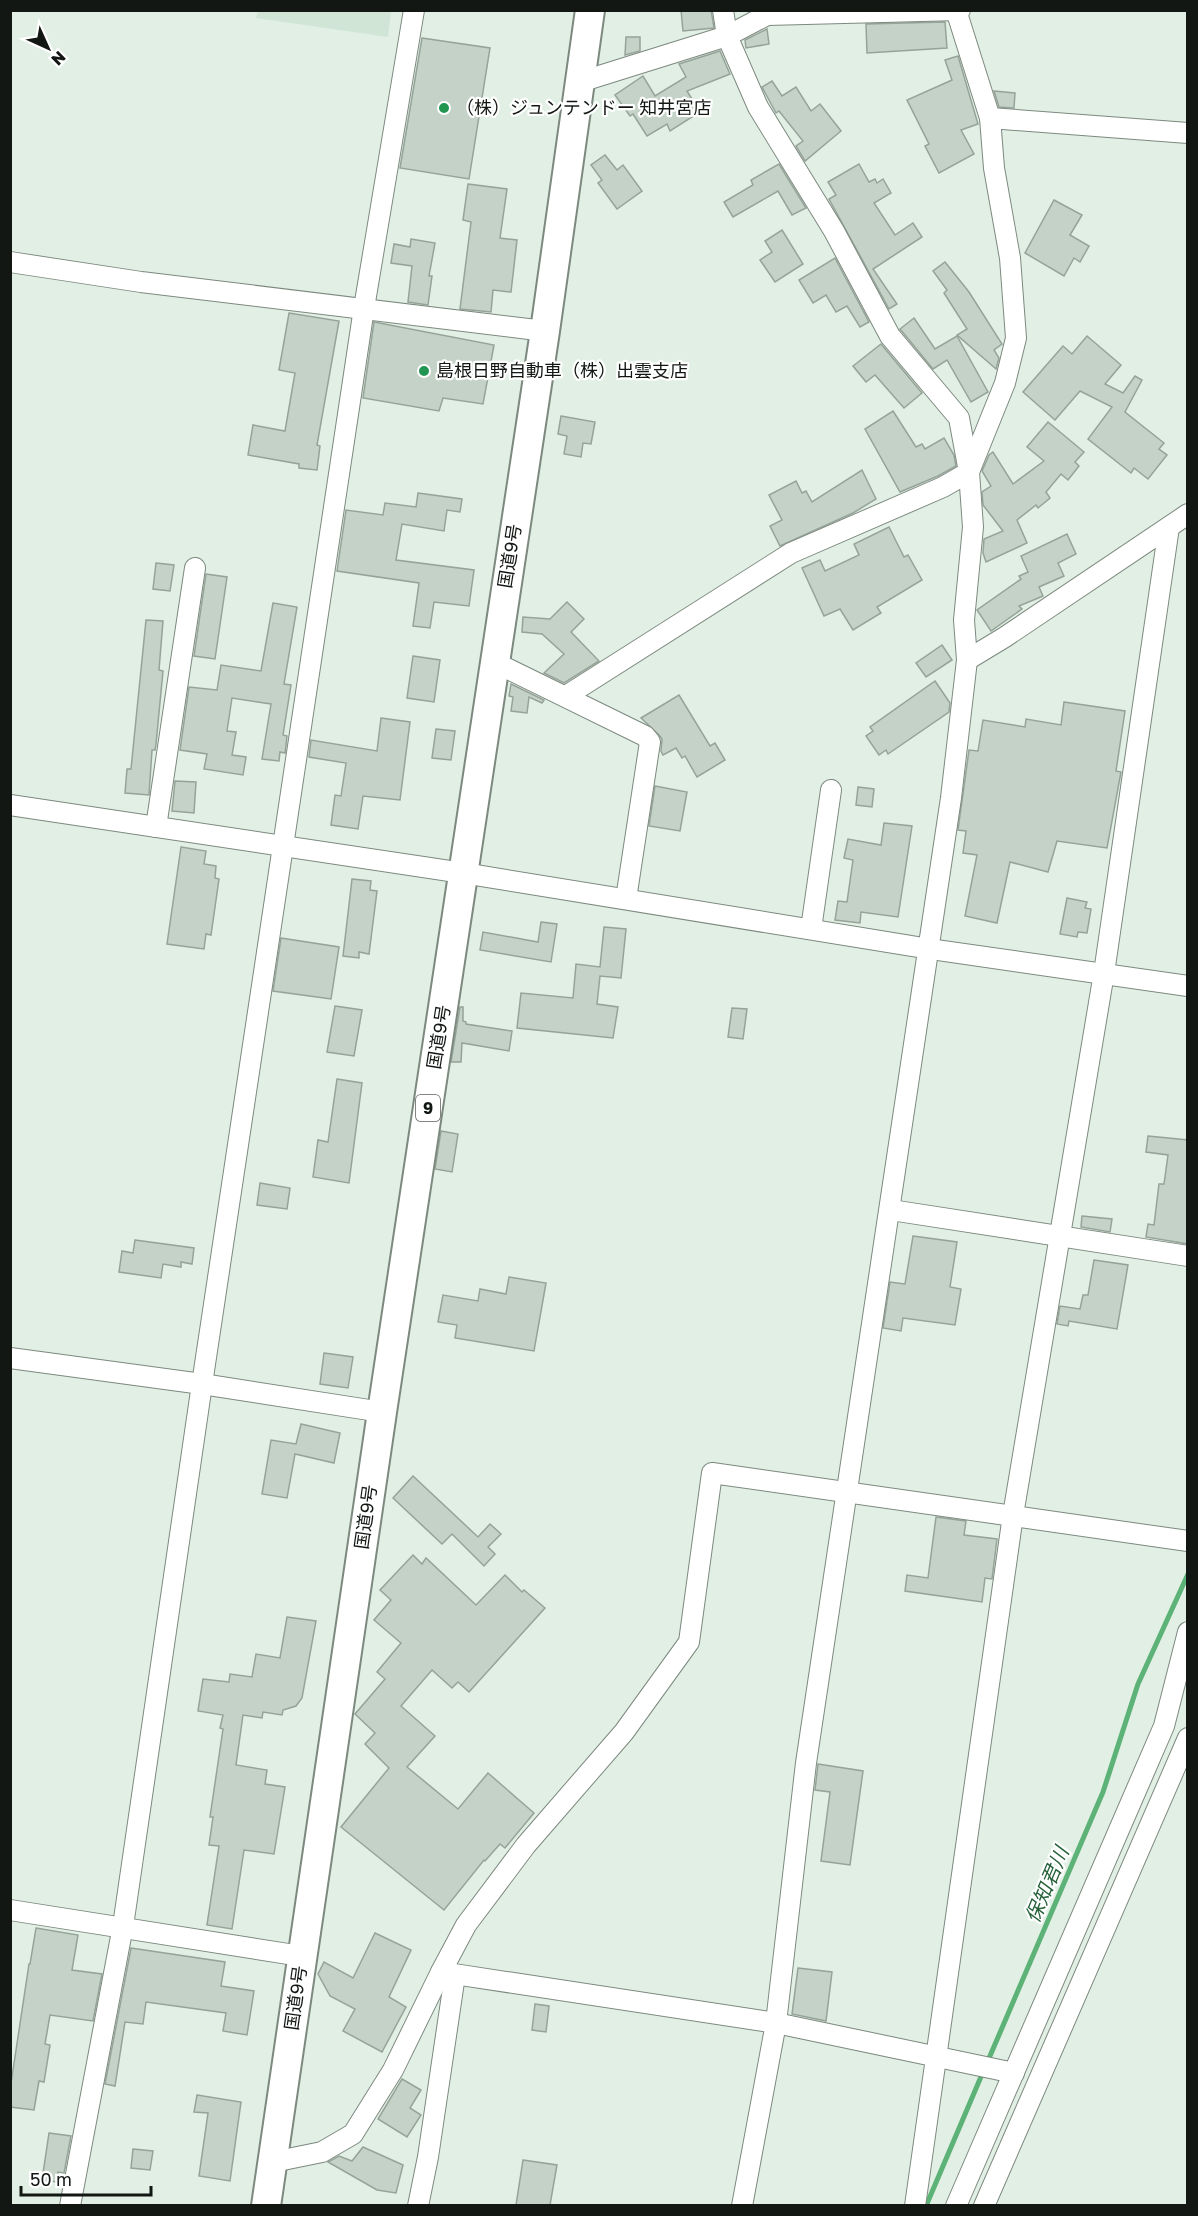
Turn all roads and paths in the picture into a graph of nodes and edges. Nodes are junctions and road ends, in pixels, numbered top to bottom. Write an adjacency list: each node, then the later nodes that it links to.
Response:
1 (414, 10): 10 (street)
2 (590, 10): 6 (highway, 国道9号 / 9)
3 (723, 10): 5 (street)
4 (957, 11): 5 (street); 7 (street)
5 (727, 36): 6 (street); 12 (street)
6 (580, 82): 11 (highway, 国道9号 / 9)
7 (990, 118): 8 (street); 12 (street)
8 (1188, 133)
9 (10, 262): 10 (street)
10 (364, 308): 11 (street); 22 (street)
11 (545, 332): 17 (highway, 国道9号 / 9)
12 (969, 472): 16 (street); 18 (street)
13 (1188, 514): 14 (street)
14 (1169, 527): 16 (street); 27 (street)
15 (195, 568): 21 (street)
16 (967, 660): 26 (street)
17 (494, 662): 18 (street); 23 (highway, 国道9号 / 9)
18 (566, 696): 24 (street)
19 (831, 790): 25 (street)
20 (10, 805): 21 (street)
21 (156, 827): 22 (street)
22 (283, 846): 23 (street); 33 (street)
23 (463, 873): 24 (street); 34 (highway, 国道9号 / 9)
24 (626, 900): 25 (street)
25 (812, 929): 26 (street)
26 (930, 949): 27 (street); 29 (street)
27 (1104, 973): 28 (street); 30 (street)
28 (1188, 986)
29 (891, 1210): 30 (street); 35 (street)
30 (1060, 1238): 31 (street); 36 (street)
31 (1188, 1256)
32 (10, 1358): 33 (street)
33 (202, 1384): 34 (street); 43 (street)
34 (382, 1412): 44 (highway, 国道9号 / 9)
35 (846, 1490): 36 (street); 45 (street); 46 (street)
36 (1013, 1515): 37 (street); 47 (street)
37 (1188, 1541)
38 (1188, 1632): 40 (street)
39 (1188, 1672): 40 (street)
40 (1164, 1726): 48 (street)
41 (1188, 1738): 56 (street)
42 (10, 1910): 43 (street)
43 (123, 1926): 44 (street); 50 (street)
44 (301, 1956): 49 (highway, 国道9号 / 9)
45 (448, 1973): 46 (street); 49 (street); 52 (street)
46 (776, 2023): 47 (street); 53 (street)
47 (936, 2055): 48 (street); 54 (street)
48 (1014, 2073): 55 (street)
49 (273, 2162): 51 (highway, 国道9号 / 9)
50 (70, 2205)
51 (266, 2205)
52 (418, 2205)
53 (742, 2205)
54 (915, 2205)
55 (956, 2205)
56 (984, 2205)

